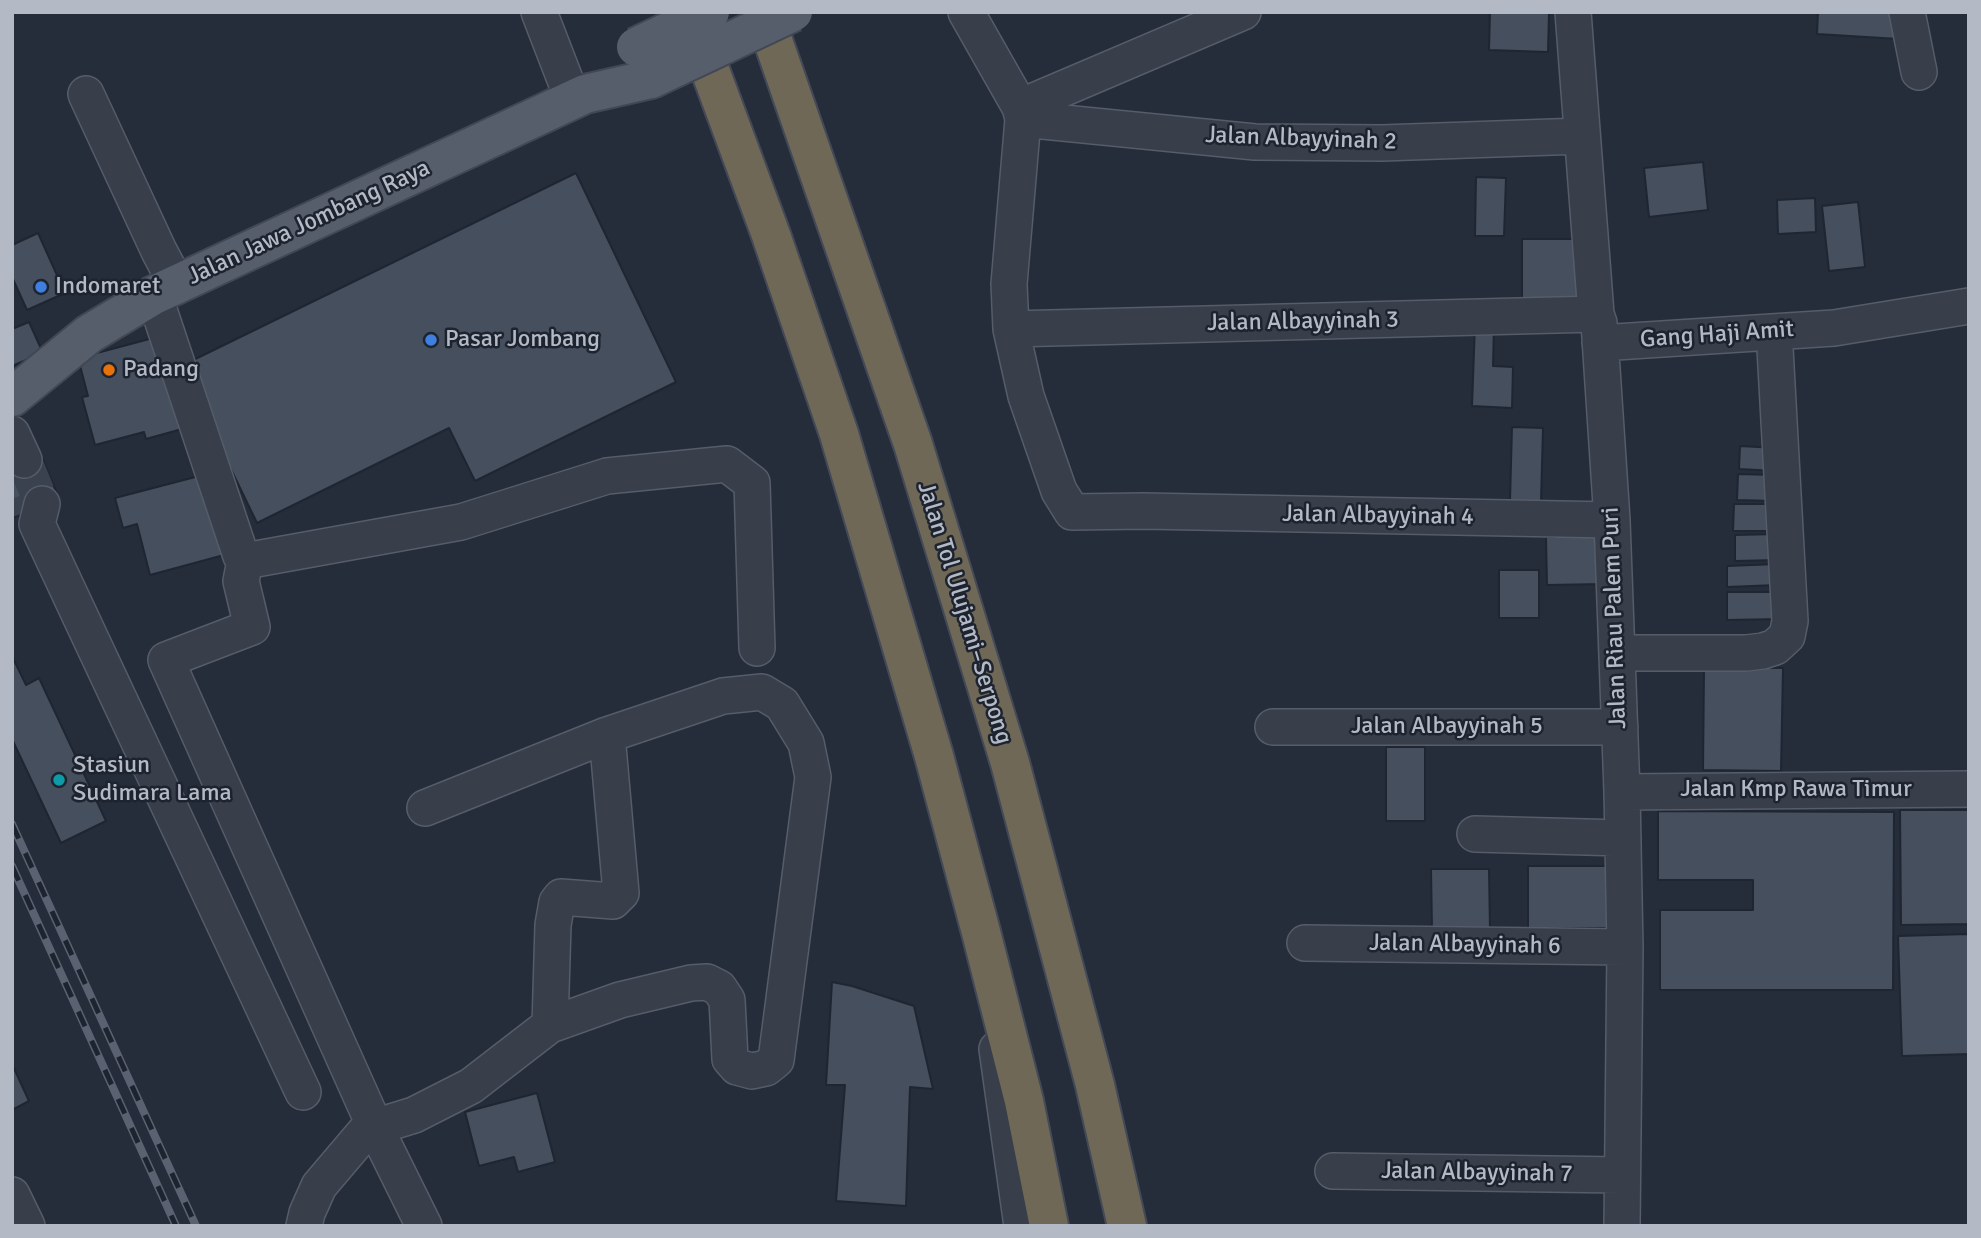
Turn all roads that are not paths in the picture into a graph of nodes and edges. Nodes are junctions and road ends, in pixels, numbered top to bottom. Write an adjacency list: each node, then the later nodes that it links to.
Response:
1 (539, 12): 13 (street)
2 (688, 12): 35 (highway)
3 (710, 12): 10 (main road, Jalan Jawa Jombang Raya, bridge)
4 (762, 12): 49 (highway, Jalan Tol Ulujami–Serpong)
5 (793, 12): 10 (main road, Jalan Jawa Jombang Raya, bridge)
6 (966, 12): 14 (street)
7 (1243, 12): 14 (street)
8 (1573, 12): 15 (street, Jalan Riau Palem Puri)
9 (1907, 12): 11 (street)
10 (644, 63): 13 (main road, Jalan Jawa Jombang Raya)
11 (1919, 72)
12 (86, 94): 16 (street)
13 (579, 97): 16 (main road, Jalan Jawa Jombang Raya)
14 (1021, 113): 15 (street, Jalan Albayyinah 2); 19 (street)
15 (1581, 136): 18 (street, Jalan Riau Palem Puri)
16 (166, 290): 21 (main road, Jalan Jawa Jombang Raya); 24 (street)
17 (1969, 306): 18 (street, Gang Haji Amit)
18 (1598, 327): 19 (street, Jalan Albayyinah 3); 23 (street, Jalan Riau Palem Puri)
19 (1011, 329): 23 (street, Jalan Albayyinah 4)
20 (1775, 348): 26 (street)
21 (12, 397)
22 (32, 514): 39 (street)
23 (1612, 520): 26 (street, Jalan Riau Palem Puri)
24 (245, 561): 25 (street); 40 (street)
25 (757, 648)
26 (1617, 653): 28 (street, Jalan Riau Palem Puri)
27 (1273, 727): 28 (street, Jalan Albayyinah 5)
28 (1620, 727): 31 (street, Jalan Riau Palem Puri)
29 (607, 735): 32 (street); 38 (street); 38 (street)
30 (1969, 789): 31 (street, Jalan Kmp Rawa Timur)
31 (1622, 792): 34 (street, Jalan Riau Palem Puri)
32 (425, 808)
33 (1475, 834): 34 (street)
34 (1623, 838): 37 (street, Jalan Riau Palem Puri)
35 (981, 932): 47 (street); 48 (highway)
36 (1305, 943): 37 (street, Jalan Albayyinah 6)
37 (1625, 947): 42 (street, Jalan Riau Palem Puri)
38 (550, 1025): 40 (street)
39 (303, 1092)
40 (375, 1127): 45 (street); 46 (street)
41 (1333, 1171): 42 (street, Jalan Albayyinah 7)
42 (1622, 1175): 50 (street, Jalan Riau Palem Puri)
43 (12, 1195): 44 (street)
44 (27, 1226)
45 (304, 1226)
46 (424, 1226)
47 (1022, 1226)
48 (1049, 1226)
49 (1127, 1226)
50 (1622, 1226)

